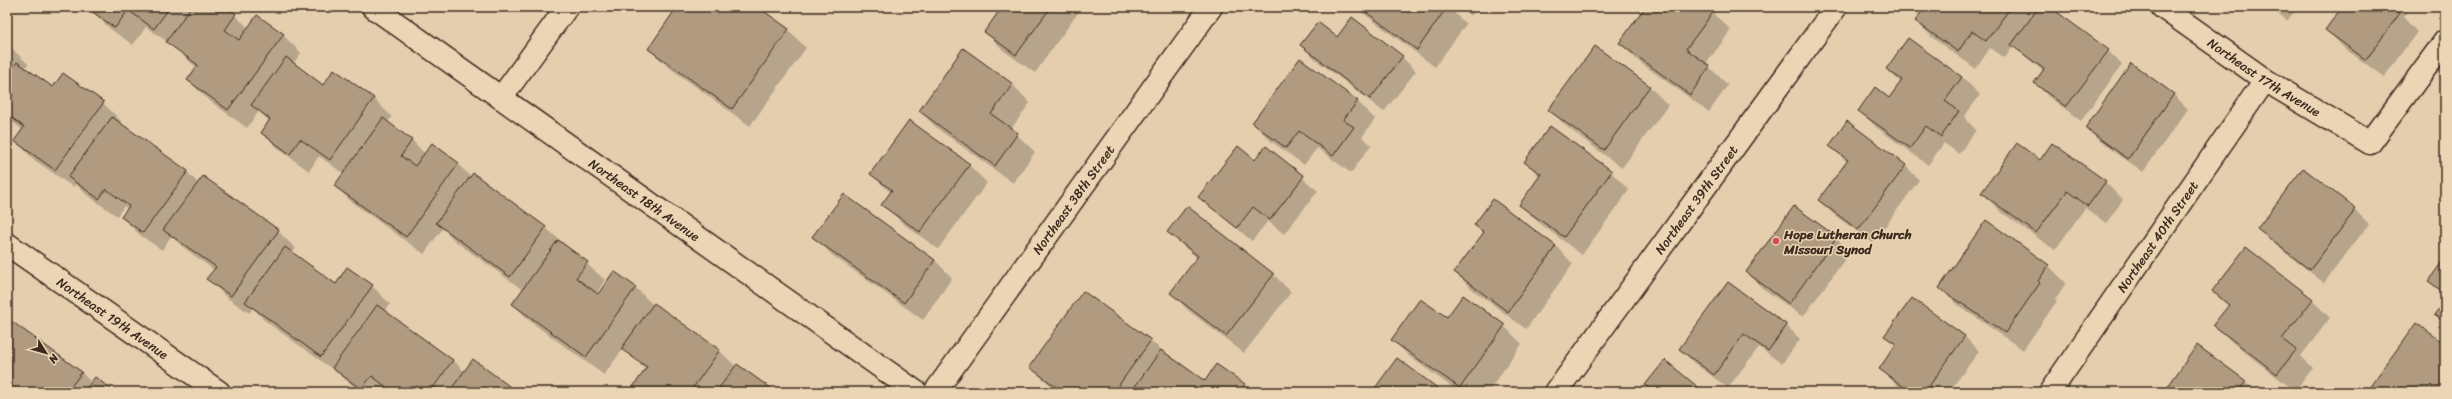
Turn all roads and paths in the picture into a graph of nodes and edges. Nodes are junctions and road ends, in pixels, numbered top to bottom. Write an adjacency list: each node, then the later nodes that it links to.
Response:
1 (373, 7): 8 (street, Northeast 18th Avenue)
2 (567, 7): 8 (street)
3 (1211, 7): 12 (street, Northeast 38th Street)
4 (1836, 7): 13 (street, Northeast 39th Street)
5 (2162, 7): 7 (street, Northeast 17th Avenue)
6 (2445, 41): 7 (street, Northeast 17th Avenue)
7 (2265, 80): 14 (street, Northeast 40th Street)
8 (501, 98): 11 (street, Northeast 18th Avenue)
9 (7, 244): 10 (street, Northeast 19th Avenue)
10 (220, 392)
11 (916, 392)
12 (935, 392)
13 (1556, 392)
14 (2050, 392)

